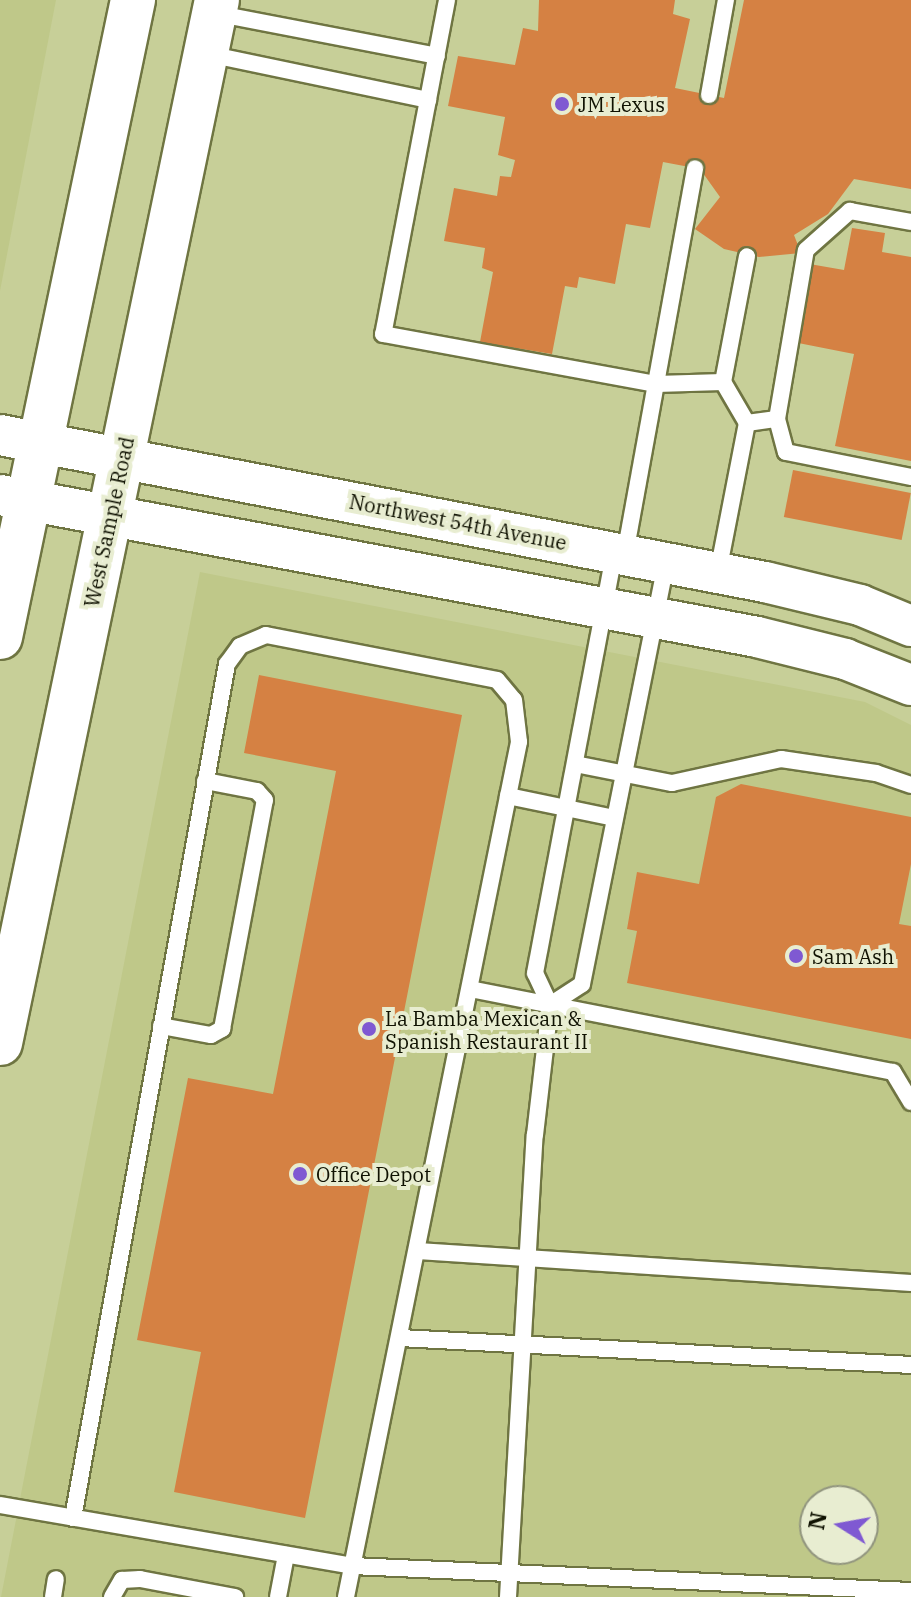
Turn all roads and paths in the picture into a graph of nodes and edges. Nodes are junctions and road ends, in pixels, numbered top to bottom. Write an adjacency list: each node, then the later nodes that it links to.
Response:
1 (133, 0): 15 (main road)
2 (447, 0): 5 (lane)
3 (726, 0): 6 (lane)
4 (212, 22): 5 (lane); 7 (lane); 16 (main road, West Sample Road)
5 (437, 56): 7 (lane)
6 (709, 95)
7 (428, 100): 12 (lane)
8 (695, 168): 12 (lane)
9 (911, 222): 13 (lane)
10 (747, 256): 11 (lane)
11 (723, 382): 12 (lane); 14 (lane)
12 (656, 384): 20 (lane)
13 (777, 419): 14 (lane); 17 (lane)
14 (747, 423): 22 (lane)
15 (20, 439): 16 (street, Northwest 54th Avenue); 18 (main road)
16 (123, 457): 19 (main road, West Sample Road); 20 (street, Northwest 54th Avenue)
17 (911, 477)
18 (14, 497): 19 (street); 26 (main road)
19 (111, 514): 23 (street); 38 (main road, West Sample Road)
20 (620, 553): 21 (street, Northwest 54th Avenue); 23 (lane)
21 (666, 562): 22 (street, Northwest 54th Avenue); 24 (lane)
22 (718, 572): 25 (street, Northwest 54th Avenue)
23 (604, 609): 24 (street); 28 (lane)
24 (655, 619): 27 (street); 29 (lane)
25 (911, 626)
26 (0, 637)
27 (911, 685)
28 (575, 764): 29 (lane); 33 (lane)
29 (623, 773): 31 (lane); 34 (lane)
30 (205, 781): 32 (lane); 37 (lane); 37 (lane)
31 (911, 785)
32 (508, 796): 33 (lane); 35 (lane)
33 (567, 808): 34 (lane); 36 (lane)
34 (614, 818): 36 (lane)
35 (470, 989): 36 (lane); 40 (lane)
36 (550, 1005): 39 (lane); 41 (lane)
37 (161, 1026): 47 (lane)
38 (0, 1043)
39 (911, 1102)
40 (418, 1251): 41 (lane); 43 (lane)
41 (528, 1258): 42 (lane); 44 (lane)
42 (911, 1283)
43 (400, 1338): 44 (lane); 49 (lane)
44 (523, 1344): 45 (lane); 50 (lane)
45 (911, 1365)
46 (0, 1505): 47 (lane)
47 (73, 1518): 48 (lane)
48 (286, 1555): 49 (lane); 56 (lane)
49 (352, 1566): 50 (lane); 57 (lane)
50 (509, 1573): 52 (lane); 58 (lane)
51 (56, 1579): 53 (lane)
52 (911, 1591)
53 (53, 1597)
54 (112, 1597): 55 (lane)
55 (235, 1597)
56 (278, 1597)
57 (346, 1597)
58 (508, 1597)

